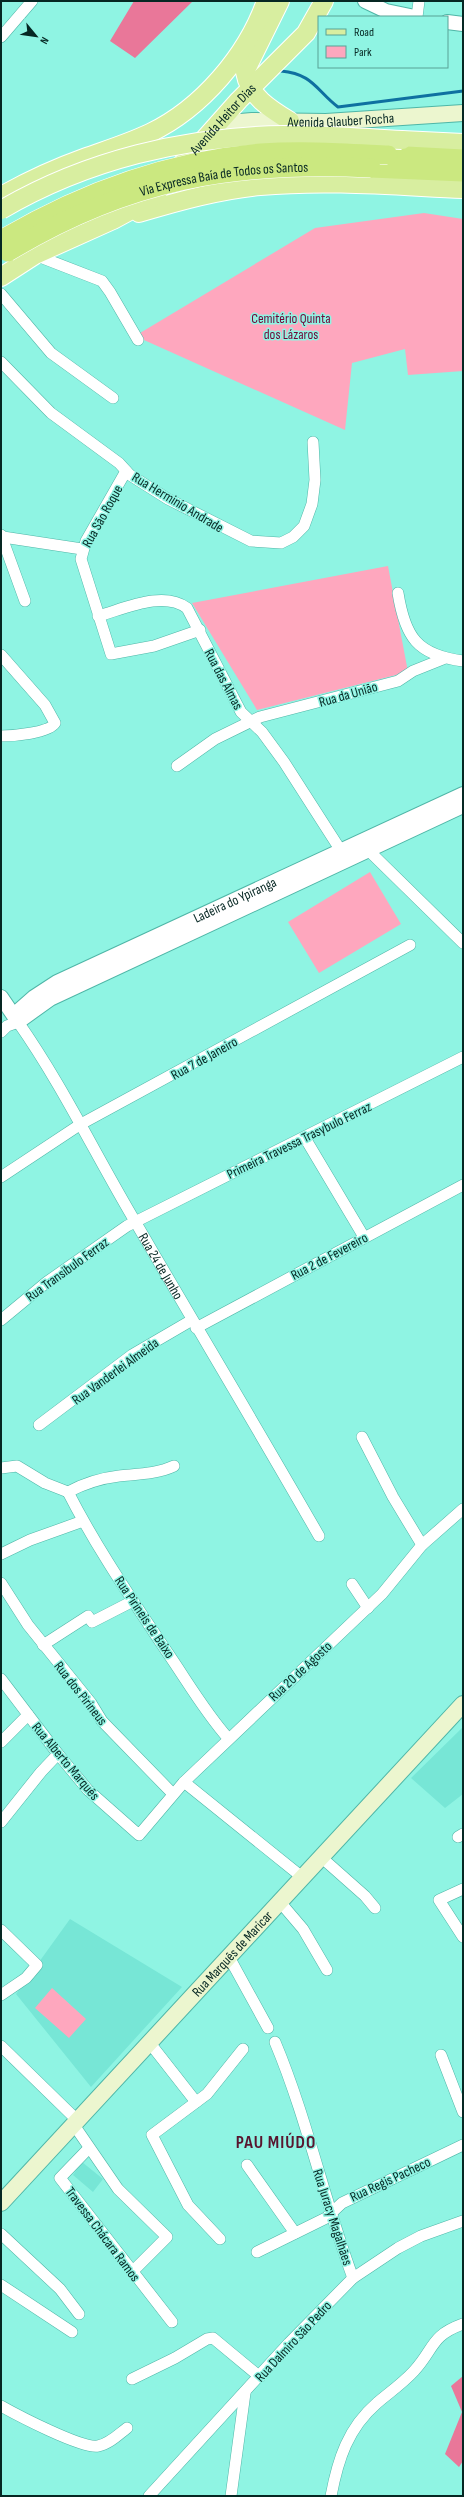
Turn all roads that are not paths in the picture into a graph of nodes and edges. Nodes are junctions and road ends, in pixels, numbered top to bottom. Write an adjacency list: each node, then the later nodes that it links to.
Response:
1 (32, 1): 11 (street)
2 (266, 1): 16 (main road)
3 (280, 1): 12 (main road)
4 (324, 1): 12 (main road, Avenida Heitor Dias)
5 (365, 1): 7 (street)
6 (419, 1): 8 (street)
7 (411, 16)
8 (416, 16)
9 (448, 22): 10 (street)
10 (463, 24)
11 (1, 37)
12 (250, 89): 14 (main road); 15 (main road, Avenida Heitor Dias)
13 (463, 113): 14 (main road, Avenida Glauber Rocha)
14 (290, 121): 15 (main road, Avenida Glauber Rocha)
15 (218, 124): 20 (main road, Avenida Heitor Dias)
16 (127, 143): 20 (main road); 22 (main road)
17 (463, 143): 23 (main road, bridge)
18 (463, 159): 25 (highway, Via Expressa Baía de Todos os Santos, bridge)
19 (463, 172): 25 (highway, Via Expressa Baía de Todos os Santos, bridge)
20 (172, 177): 24 (main road, Avenida Heitor Dias)
21 (463, 189): 24 (main road, Via Expressa Baía de Todos os Santos)
22 (1, 196)
23 (1, 210)
24 (113, 220): 26 (main road, Avenida Heitor Dias)
25 (3, 250)
26 (36, 255): 27 (main road, Avenida Heitor Dias); 29 (street)
27 (1, 276)
28 (1, 294): 31 (street)
29 (138, 340)
30 (1, 362): 33 (street, Rua Herminio Andrade)
31 (114, 398)
32 (313, 442): 33 (street, Rua Herminio Andrade)
33 (126, 471): 35 (street, Rua São Roque)
34 (2, 536): 35 (street); 37 (street)
35 (82, 549): 38 (street, Rua São Roque)
36 (398, 593): 41 (street)
37 (25, 601)
38 (98, 616): 39 (street, Rua das Almas); 39 (street, Rua São Roque)
39 (200, 630): 43 (street, Rua das Almas)
40 (1, 655): 44 (street)
41 (444, 659): 42 (street); 43 (street, Rua da União)
42 (463, 661)
43 (251, 722): 45 (street, Rua da União); 49 (street, Rua das Almas)
44 (1, 736)
45 (177, 766)
46 (463, 794): 48 (street, Ladeira do Ypiranga)
47 (463, 806): 48 (street, Ladeira do Ypiranga)
48 (364, 847): 49 (street, Ladeira do Ypiranga); 50 (street)
49 (344, 856): 53 (street, Ladeira do Ypiranga)
50 (463, 943)
51 (410, 946): 55 (street, Rua 7 de Janeiro)
52 (1, 997): 53 (street, Rua 24 de Junho)
53 (10, 1024): 55 (street, Rua 24 de Junho)
54 (463, 1057): 56 (street, Primeira Travessa Trasybulo Ferraz)
55 (81, 1124): 57 (street, Rua 7 de Janeiro); 59 (street, Rua 24 de Junho)
56 (305, 1138): 59 (street, Primeira Travessa Trasybulo Ferraz); 60 (street)
57 (1, 1177)
58 (463, 1185): 60 (street, Rua 2 de Fevereiro)
59 (135, 1222): 61 (street, Rua Transibulo Ferraz); 62 (street, Rua 24 de Junho)
60 (364, 1237): 62 (street, Rua 2 de Fevereiro)
61 (1, 1320)
62 (194, 1324): 63 (street, Rua Vanderlei Almeida); 70 (street, Rua 24 de Junho)
63 (39, 1425)
64 (362, 1437): 71 (street)
65 (174, 1466): 67 (street)
66 (1, 1468): 67 (street)
67 (68, 1492): 69 (street, Rua Pirineis de Baixo)
68 (463, 1509): 71 (street, Rua 20 de Agosto)
69 (83, 1521): 72 (street); 75 (street, Rua Pirineis de Baixo)
70 (319, 1536)
71 (422, 1545): 76 (street, Rua 20 de Agosto)
72 (1, 1554)
73 (1, 1583): 77 (street, Rua dos Pirineus)
74 (352, 1584): 76 (street)
75 (133, 1601): 77 (street); 81 (street, Rua Pirineis de Baixo)
76 (368, 1608): 81 (street, Rua 20 de Agosto)
77 (43, 1645): 85 (street, Rua dos Pirineus)
78 (1, 1679): 80 (street, Rua Alberto Marquês)
79 (463, 1704): 88 (main road, Rua Marquês de Maricar)
80 (28, 1715): 82 (street); 83 (street, Rua Alberto Marquês)
81 (228, 1738): 84 (street, Rua 20 de Agosto)
82 (1, 1742)
83 (58, 1754): 86 (street); 87 (street, Rua Alberto Marquês)
84 (184, 1782): 85 (street, Rua 20 de Agosto); 89 (street)
85 (173, 1794): 87 (street, Rua 20 de Agosto)
86 (1, 1822)
87 (139, 1836)
88 (321, 1857): 89 (main road, Rua Marquês de Maricar); 92 (street)
89 (302, 1877): 91 (main road, Rua Marquês de Maricar)
90 (463, 1889): 94 (street)
91 (280, 1902): 95 (main road, Rua Marquês de Maricar); 96 (street)
92 (375, 1908)
93 (1, 1930): 97 (street)
94 (463, 1937)
95 (229, 1957): 98 (street); 99 (main road, Rua Marquês de Maricar)
96 (327, 1970)
97 (1, 1995)
98 (268, 2028)
99 (149, 2042): 104 (street); 106 (main road, Rua Marquês de Maricar)
100 (275, 2042): 111 (street, Rua Juracy Magalhães)
101 (1, 2046): 106 (street)
102 (243, 2049): 104 (street)
103 (440, 2056): 105 (street)
104 (196, 2102): 115 (street)
105 (463, 2112)
106 (76, 2123): 108 (street); 110 (main road, Rua Marquês de Maricar)
107 (463, 2145): 111 (street, Rua Regis Pacheco)
108 (89, 2148): 117 (street, Travessa Chácara Ramos); 117 (street)
109 (246, 2165): 113 (street)
110 (1, 2203)
111 (331, 2213): 113 (street, Rua Regis Pacheco); 118 (street, Rua Juracy Magalhães)
112 (463, 2222): 118 (street, Rua Dalmiro São Pedro)
113 (295, 2233): 116 (street, Rua Regis Pacheco)
114 (1, 2234): 120 (street)
115 (220, 2239)
116 (257, 2252)
117 (132, 2272): 121 (street, Travessa Chácara Ramos)
118 (353, 2278): 124 (street, Rua Dalmiro São Pedro)
119 (1, 2284): 123 (street)
120 (79, 2314)
121 (172, 2322)
122 (463, 2324): 131 (street)
123 (72, 2332)
124 (260, 2377): 125 (street); 126 (street, Rua Dalmiro São Pedro)
125 (132, 2379)
126 (244, 2393): 129 (street, Rua Dalmiro São Pedro); 130 (street)
127 (1, 2406): 128 (street)
128 (127, 2428)
129 (149, 2496)
130 (231, 2496)
131 (331, 2496)

